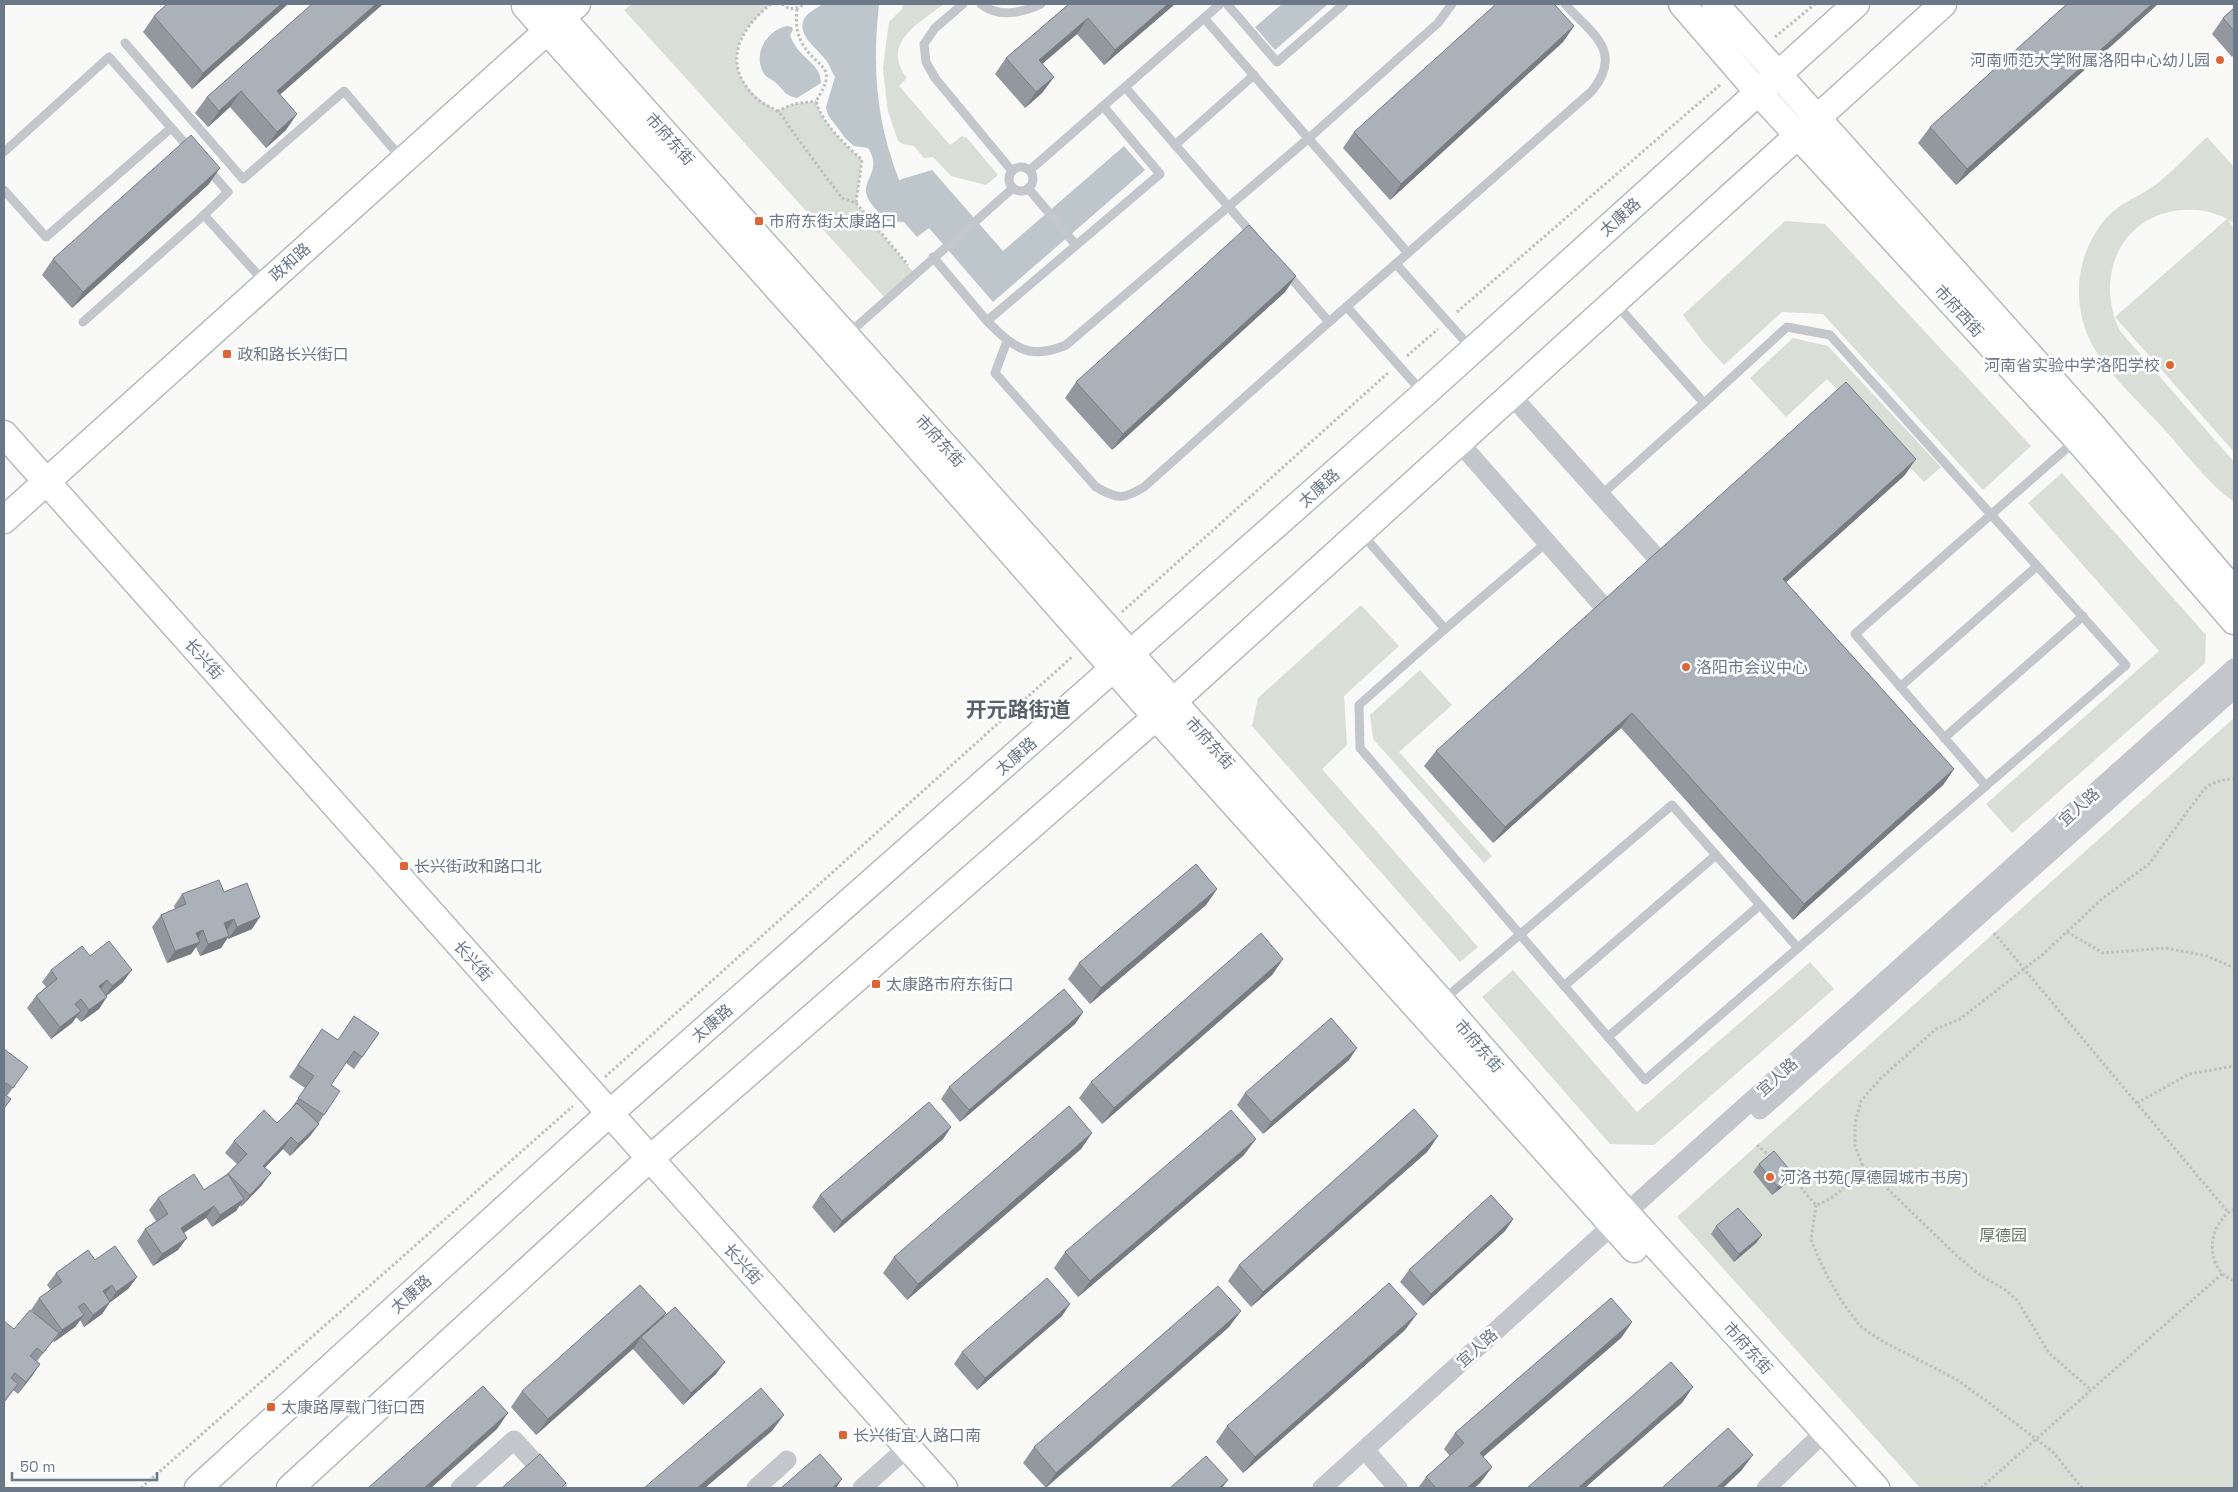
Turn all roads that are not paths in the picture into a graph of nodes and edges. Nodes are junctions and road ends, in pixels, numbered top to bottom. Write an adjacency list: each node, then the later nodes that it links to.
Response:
1 (962, 4): 28 (lane)
2 (980, 4): 3 (lane)
3 (1041, 4)
4 (1220, 4): 14 (lane)
5 (1227, 4): 6 (lane)
6 (1344, 4)
7 (1452, 4): 24 (lane)
8 (1565, 4): 37 (lane)
9 (1682, 4): 19 (main road, 市府西街)
10 (1715, 4): 16 (main road, 市府西街)
11 (1856, 4): 16 (main road, 太康路)
12 (1943, 4): 21 (main road)
13 (549, 12): 27 (main road, 政和路); 47 (main road, 市府东街); 57 (main road, 政和路)
14 (1204, 18): 17 (lane); 18 (lane)
15 (124, 43): 27 (lane)
16 (1778, 74): 19 (main road, 太康路); 21 (main road, 市府西街)
17 (1254, 75): 24 (lane); 25 (lane)
18 (1125, 87): 20 (lane); 25 (lane)
19 (1758, 92): 23 (main road, 市府西街); 49 (main road, 太康路)
20 (1103, 106): 29 (lane); 35 (lane)
21 (1818, 117): 23 (main road); 53 (main road, 市府西街)
22 (171, 128): 26 (lane); 32 (lane); 34 (lane)
23 (1798, 134): 42 (main road); 53 (main road, 市府西街)
24 (1309, 138): 33 (lane); 37 (lane)
25 (1175, 145): 33 (lane)
26 (4, 152)
27 (396, 152): 41 (main road, 政和路)
28 (1012, 170): 29 (lane); 30 (lane)
29 (1030, 170): 31 (lane)
30 (1013, 188): 31 (lane); 38 (lane)
31 (1028, 188): 35 (lane)
32 (4, 190)
33 (1229, 206): 36 (lane); 48 (lane)
34 (204, 214): 41 (lane); 45 (lane)
35 (1074, 241): 44 (lane)
36 (1260, 242)
37 (1408, 253): 40 (lane)
38 (933, 257): 44 (lane); 47 (lane)
39 (1279, 264): 46 (lane)
40 (1396, 264): 43 (lane); 49 (lane)
41 (258, 275): 57 (main road, 政和路)
42 (1614, 302): 51 (main road); 52 (lane)
43 (1347, 306): 46 (lane); 50 (lane)
44 (987, 321): 48 (lane)
45 (82, 322)
46 (1329, 322): 48 (lane)
47 (839, 341): 71 (main road, 市府东街)
48 (1007, 341)
49 (1473, 350): 50 (main road, 太康路)
50 (1424, 394): 71 (main road, 太康路)
51 (1511, 395): 55 (main road); 58 (street)
52 (1704, 403): 58 (lane); 60 (lane)
53 (2084, 432): 60 (lane); 66 (main road, 市府西街); 69 (main road, 市府西街)
54 (4, 434): 57 (main road, 长兴街)
55 (1459, 442): 62 (main road); 63 (street)
56 (4, 460): 57 (main road, 长兴街)
57 (36, 483): 59 (main road, 政和路); 61 (main road, 政和路); 85 (main road, 长兴街)
58 (1601, 495): 64 (street)
59 (4, 503)
60 (1991, 514): 65 (lane); 73 (lane)
61 (4, 520)
62 (1360, 532): 70 (lane); 75 (main road)
63 (1547, 542): 67 (street); 70 (lane)
64 (1657, 558)
65 (2037, 566): 68 (lane); 73 (lane)
66 (2234, 591)
67 (1603, 606)
68 (2083, 616): 76 (lane); 77 (lane)
69 (2234, 621)
70 (1446, 629): 80 (lane)
71 (1123, 662): 75 (main road, 市府东街); 85 (main road, 太康路)
72 (2234, 668): 87 (street, 宜人路)
73 (1900, 687): 76 (lane)
74 (2234, 689): 87 (street, 宜人路)
75 (1164, 709): 83 (main road, 市府东街); 86 (main road)
76 (1944, 738): 77 (lane)
77 (1986, 786): 81 (lane)
78 (1716, 855): 79 (lane); 80 (lane); 82 (lane)
79 (1760, 905): 81 (lane); 84 (lane)
80 (1520, 935): 82 (lane); 83 (lane)
81 (1798, 948): 84 (lane)
82 (1564, 986): 84 (lane)
83 (1433, 1008): 87 (main road, 市府东街)
84 (1608, 1037)
85 (602, 1120): 86 (main road, 长兴街); 92 (main road, 太康路)
86 (643, 1165): 90 (main road, 长兴街); 93 (main road); 99 (main road, 长兴街)
87 (1623, 1224): 88 (main road, 市府东街); 89 (street, 宜人路); 105 (main road, 市府东街)
88 (1814, 1442): 103 (street); 104 (main road, 市府东街)
89 (1368, 1454): 100 (street, 宜人路); 101 (street, 宜人路); 102 (street)
90 (897, 1457): 97 (street); 98 (main road, 长兴街)
91 (787, 1460): 96 (street)
92 (198, 1488)
93 (290, 1488)
94 (460, 1488): 95 (street)
95 (558, 1488)
96 (756, 1488)
97 (862, 1488)
98 (920, 1488)
99 (944, 1488)
100 (1322, 1488)
101 (1339, 1488)
102 (1398, 1488)
103 (1766, 1488)
104 (1856, 1488)
105 (1876, 1488)

